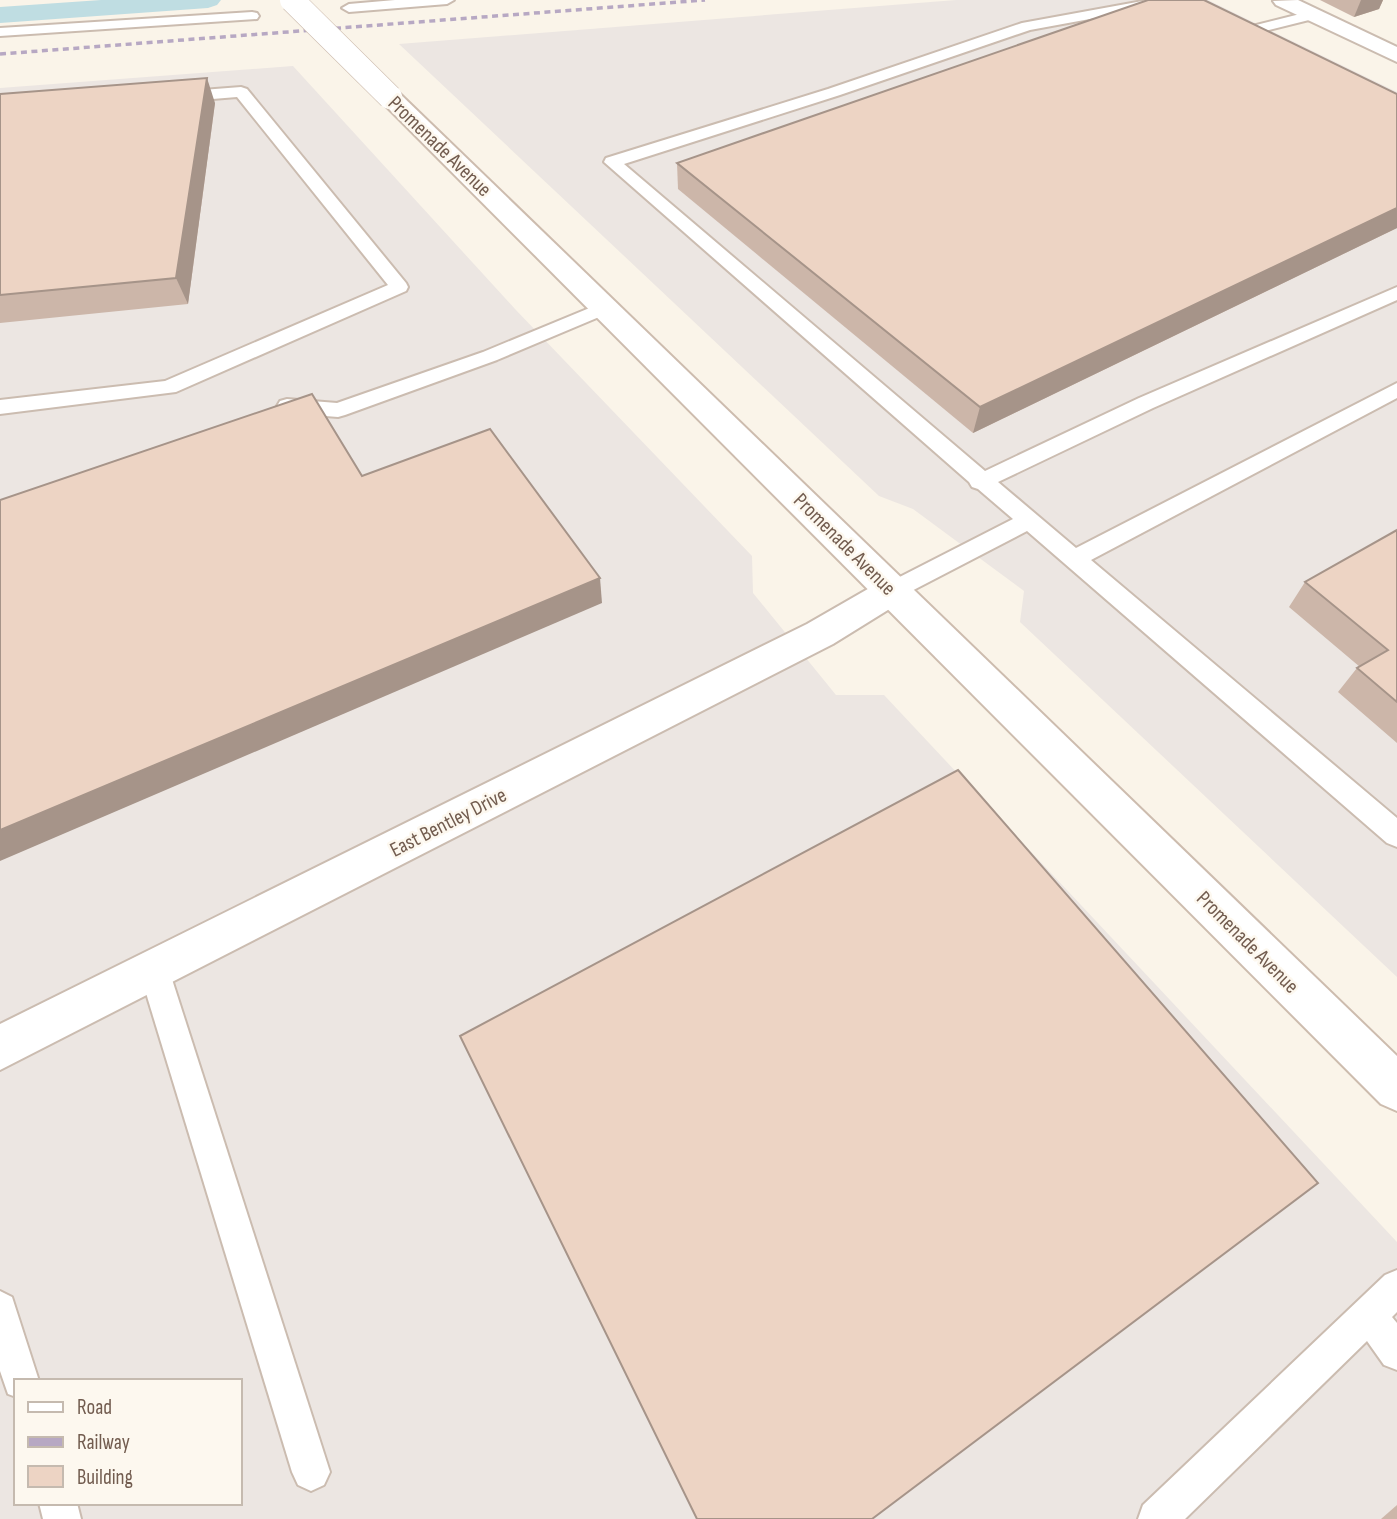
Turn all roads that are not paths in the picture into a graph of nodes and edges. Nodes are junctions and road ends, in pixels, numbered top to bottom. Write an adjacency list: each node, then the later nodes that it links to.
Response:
1 (292, 0): 13 (main road, Promenade Avenue, bridge)
2 (447, 0): 4 (lane)
3 (1283, 1): 6 (main road)
4 (349, 8)
5 (1171, 8): 17 (lane)
6 (1312, 15): 9 (lane); 10 (main road)
7 (252, 16): 8 (lane)
8 (0, 32)
9 (1253, 47)
10 (1397, 55)
11 (161, 98): 15 (lane)
12 (1397, 293): 17 (lane)
13 (604, 308): 16 (lane); 20 (main road, Promenade Avenue)
14 (1397, 390): 19 (lane)
15 (0, 407)
16 (273, 411)
17 (980, 482): 18 (lane)
18 (1028, 522): 19 (lane); 20 (lane)
19 (1076, 558): 21 (lane)
20 (892, 591): 22 (main road, East Bentley Drive); 24 (main road, Promenade Avenue)
21 (1397, 835)
22 (154, 970): 23 (main road, East Bentley Drive); 30 (lane)
23 (0, 1048)
24 (1397, 1088)
25 (1397, 1287): 27 (lane)
26 (0, 1309): 29 (lane)
27 (1369, 1315): 28 (lane); 31 (lane)
28 (1397, 1352)
29 (20, 1379)
30 (311, 1472)
31 (1157, 1519)

